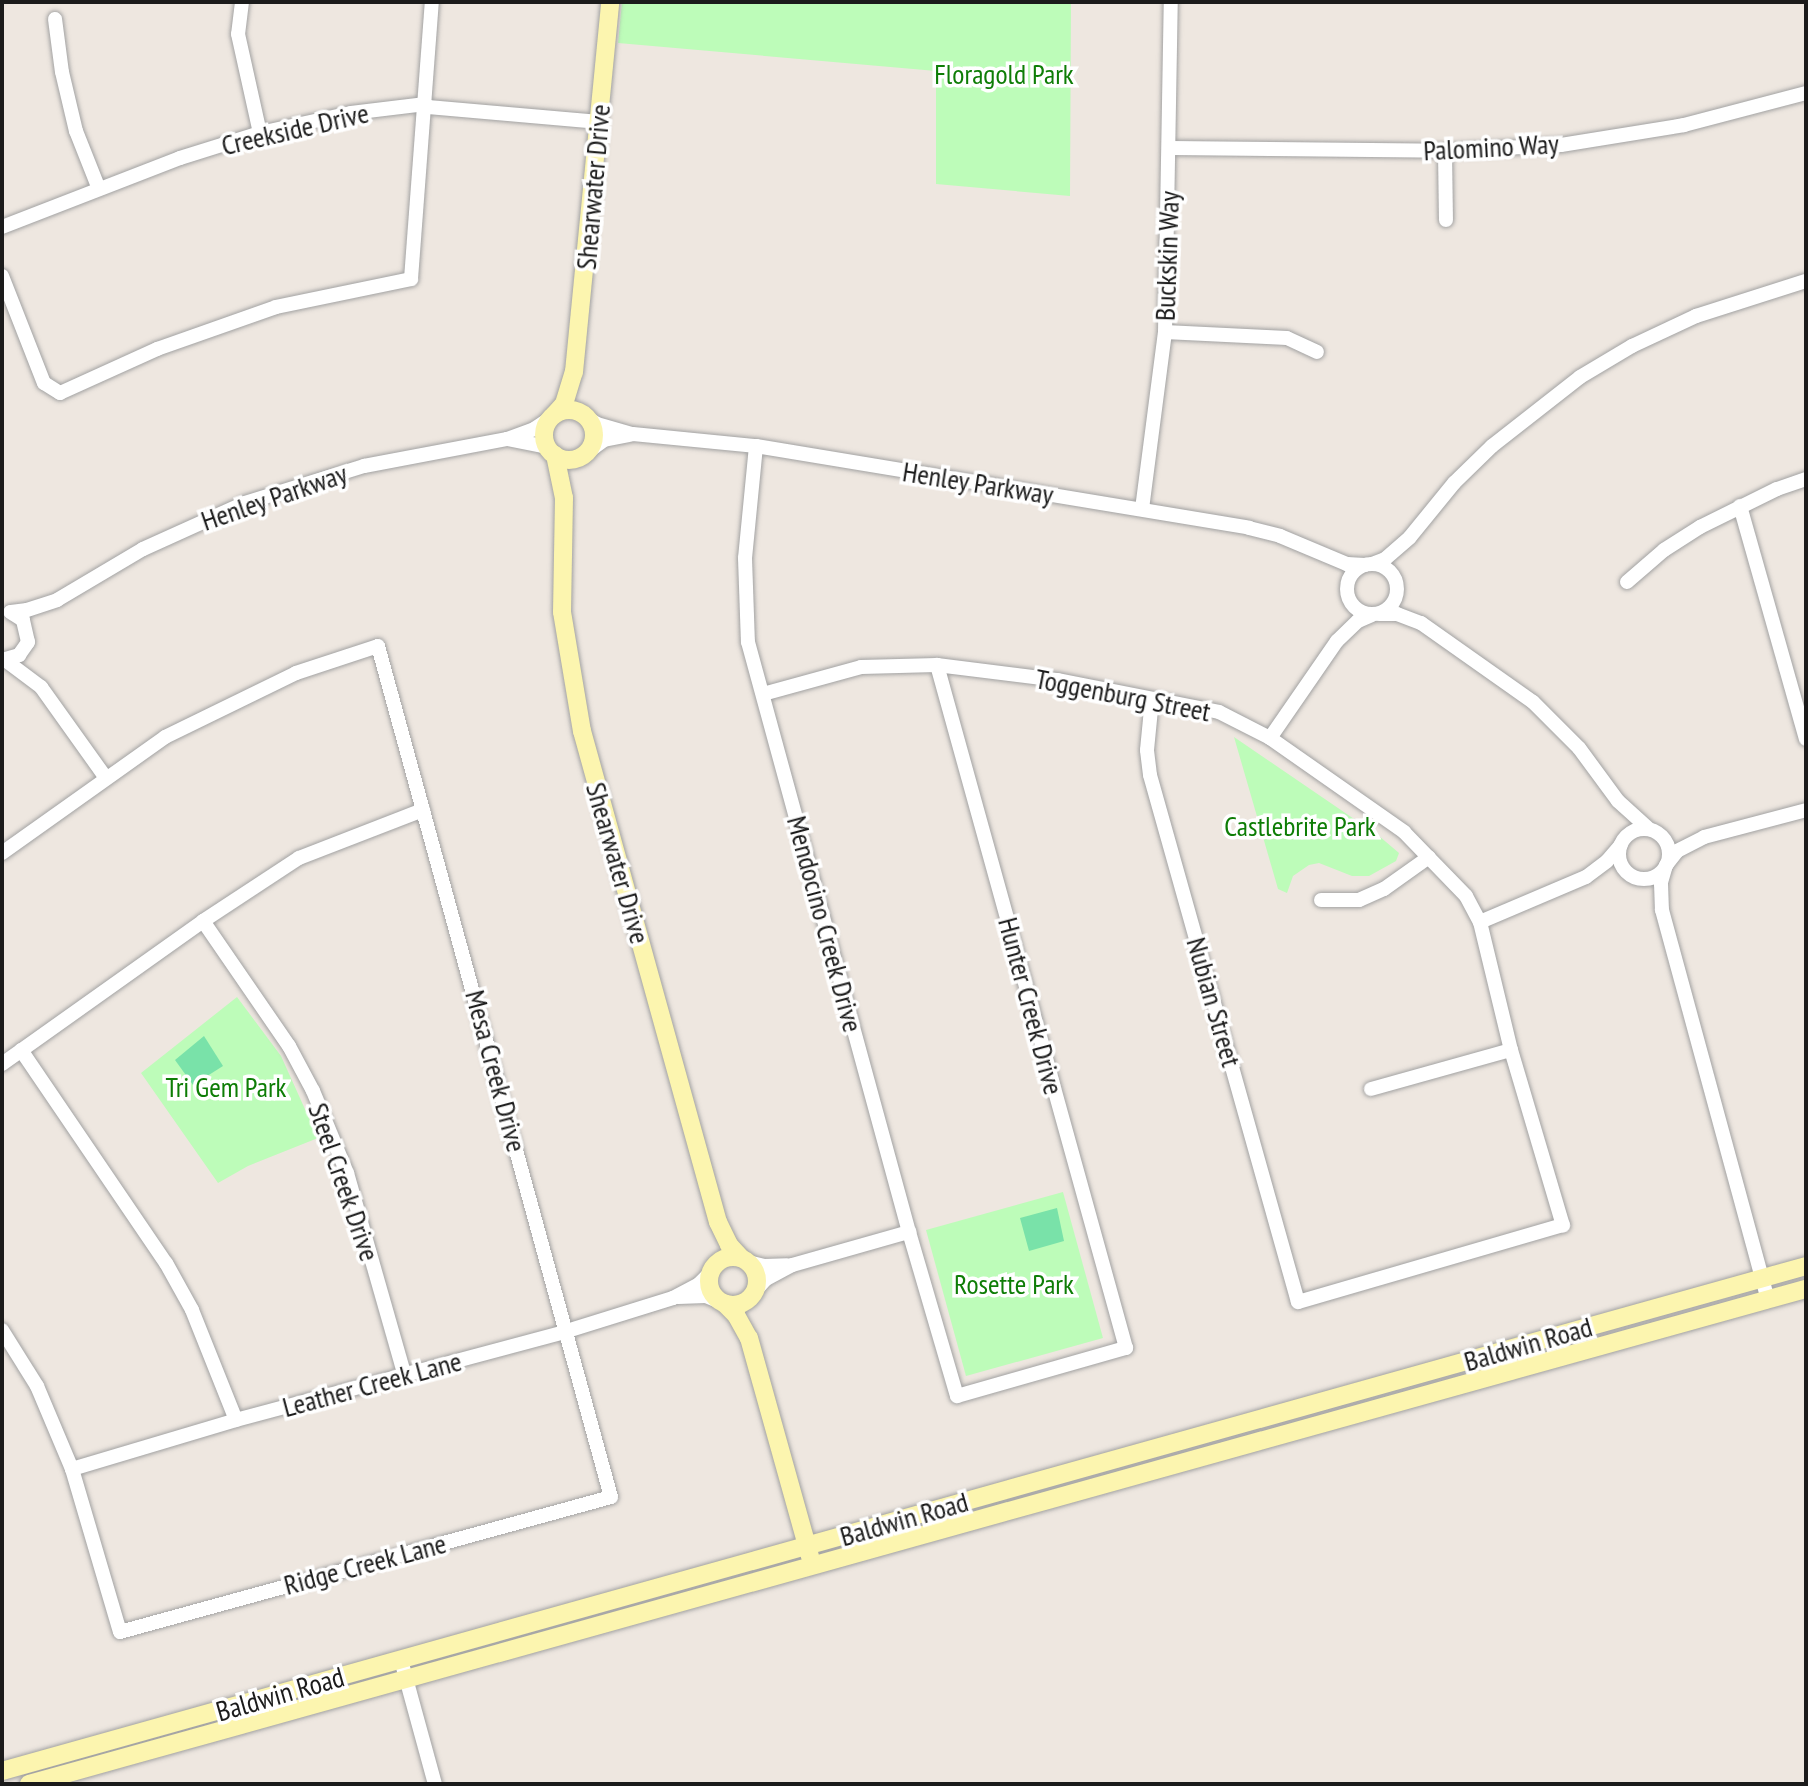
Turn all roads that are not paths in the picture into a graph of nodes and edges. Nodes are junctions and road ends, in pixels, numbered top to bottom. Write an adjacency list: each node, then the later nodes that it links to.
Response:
1 (242, 2): 9 (street)
2 (432, 2): 7 (street)
3 (610, 2): 8 (main road, Shearwater Drive)
4 (1171, 2): 10 (street, Buckskin Way)
5 (55, 19): 12 (street)
6 (1806, 93): 11 (street, Palomino Way)
7 (425, 104): 8 (street, Creekside Drive); 9 (street, Creekside Drive); 15 (street)
8 (599, 122): 19 (main road, Shearwater Drive)
9 (260, 133): 12 (street, Creekside Drive)
10 (1171, 148): 11 (street, Palomino Way); 17 (street, Buckskin Way)
11 (1445, 151): 13 (street)
12 (99, 189): 14 (street, Creekside Drive)
13 (1446, 220)
14 (2, 227)
15 (2, 276)
16 (1806, 281): 31 (street)
17 (1165, 332): 18 (street); 30 (street, Buckskin Way)
18 (1317, 352)
19 (574, 372): 20 (main road, Shearwater Drive); 21 (main road, Shearwater Drive)
20 (553, 416): 21 (main road); 23 (street, Henley Parkway); 26 (main road)
21 (586, 416): 22 (street, Henley Parkway); 25 (main road)
22 (633, 434): 24 (street, Henley Parkway); 25 (street, Henley Parkway)
23 (507, 439): 26 (street, Henley Parkway); 37 (street, Henley Parkway)
24 (756, 446): 30 (street, Henley Parkway); 48 (street, Mendocino Creek Drive)
25 (588, 452): 26 (main road); 28 (main road, Shearwater Drive)
26 (553, 454): 28 (main road, Shearwater Drive)
27 (1806, 479): 29 (street)
28 (564, 498): 72 (main road, Shearwater Drive)
29 (1740, 506): 35 (street); 46 (street)
30 (1142, 509): 32 (street, Henley Parkway)
31 (1410, 537): 33 (street); 34 (street)
32 (1319, 553): 33 (street, Henley Parkway); 36 (street, Henley Parkway)
33 (1369, 565): 34 (street); 36 (street)
34 (1396, 582): 39 (street); 40 (street)
35 (1627, 582)
36 (1348, 596): 39 (street); 42 (street)
37 (57, 600): 38 (street, Henley Parkway); 41 (street, Henley Parkway)
38 (4, 611): 41 (street)
39 (1376, 614): 40 (street); 42 (street)
40 (1421, 623): 53 (street)
41 (28, 638): 43 (street, Henley Parkway); 47 (street)
42 (1337, 641): 50 (street)
43 (3, 660): 47 (street)
44 (937, 665): 48 (street, Toggenburg Street); 49 (street, Toggenburg Street); 89 (street, Hunter Creek Drive)
45 (1806, 672): 46 (street)
46 (1791, 676): 51 (street)
47 (41, 687): 52 (street)
48 (763, 694): 74 (street, Mendocino Creek Drive)
49 (1152, 699): 50 (street, Toggenburg Street); 73 (street, Nubian Street)
50 (1270, 738): 60 (street, Toggenburg Street)
51 (1806, 739)
52 (106, 778): 54 (street, Mesa Creek Drive); 59 (street)
53 (1618, 801): 56 (street); 58 (street)
54 (423, 810): 66 (street); 86 (street, Mesa Creek Drive)
55 (1806, 810): 57 (street)
56 (1652, 830): 57 (street); 58 (street); 61 (street)
57 (1704, 837): 61 (street)
58 (1622, 843): 62 (street); 63 (street)
59 (2, 853)
60 (1429, 857): 64 (street); 67 (street, Toggenburg Street)
61 (1666, 865): 62 (street); 65 (street)
62 (1632, 875): 63 (street); 65 (street)
63 (1586, 877): 67 (street)
64 (1321, 900)
65 (1662, 910): 79 (street)
66 (203, 921): 68 (street); 88 (street, Steel Creek Drive)
67 (1480, 922): 69 (street, Toggenburg Street)
68 (21, 1050): 70 (street); 90 (street)
69 (1511, 1050): 71 (street); 73 (street, Toggenburg Street)
70 (2, 1064)
71 (1371, 1089)
72 (718, 1222): 75 (main road, Shearwater Drive); 78 (main road, Shearwater Drive)
73 (1563, 1225)
74 (909, 1232): 76 (street); 89 (street, Mendocino Creek Drive)
75 (745, 1260): 76 (street); 78 (main road); 81 (main road)
76 (792, 1265): 81 (street)
77 (1806, 1266): 79 (main road, Baldwin Road)
78 (712, 1270): 82 (street, Leather Creek Lane); 84 (main road)
79 (1763, 1278): 83 (street); 93 (main road, Baldwin Road)
80 (1806, 1289): 83 (main road, Baldwin Road)
81 (754, 1293): 84 (main road); 87 (main road)
82 (673, 1298): 84 (street, Leather Creek Lane); 86 (street, Leather Creek Lane)
83 (1768, 1299): 94 (main road, Baldwin Road)
84 (721, 1303): 87 (main road)
85 (2, 1330): 91 (street)
86 (567, 1331): 88 (street, Leather Creek Lane); 92 (street, Mesa Creek Drive)
87 (749, 1338): 93 (main road)
88 (405, 1376): 90 (street, Leather Creek Lane)
89 (957, 1396)
90 (236, 1420): 91 (street, Leather Creek Lane)
91 (72, 1469): 92 (street, Ridge Creek Lane)
92 (611, 1497)
93 (807, 1546): 94 (main road); 95 (main road, Baldwin Road)
94 (813, 1566): 96 (main road, Baldwin Road)
95 (401, 1660): 96 (street); 97 (main road, Baldwin Road)
96 (406, 1679): 98 (main road, Baldwin Road); 99 (street)
97 (2, 1771)
98 (29, 1784)
99 (435, 1784)

